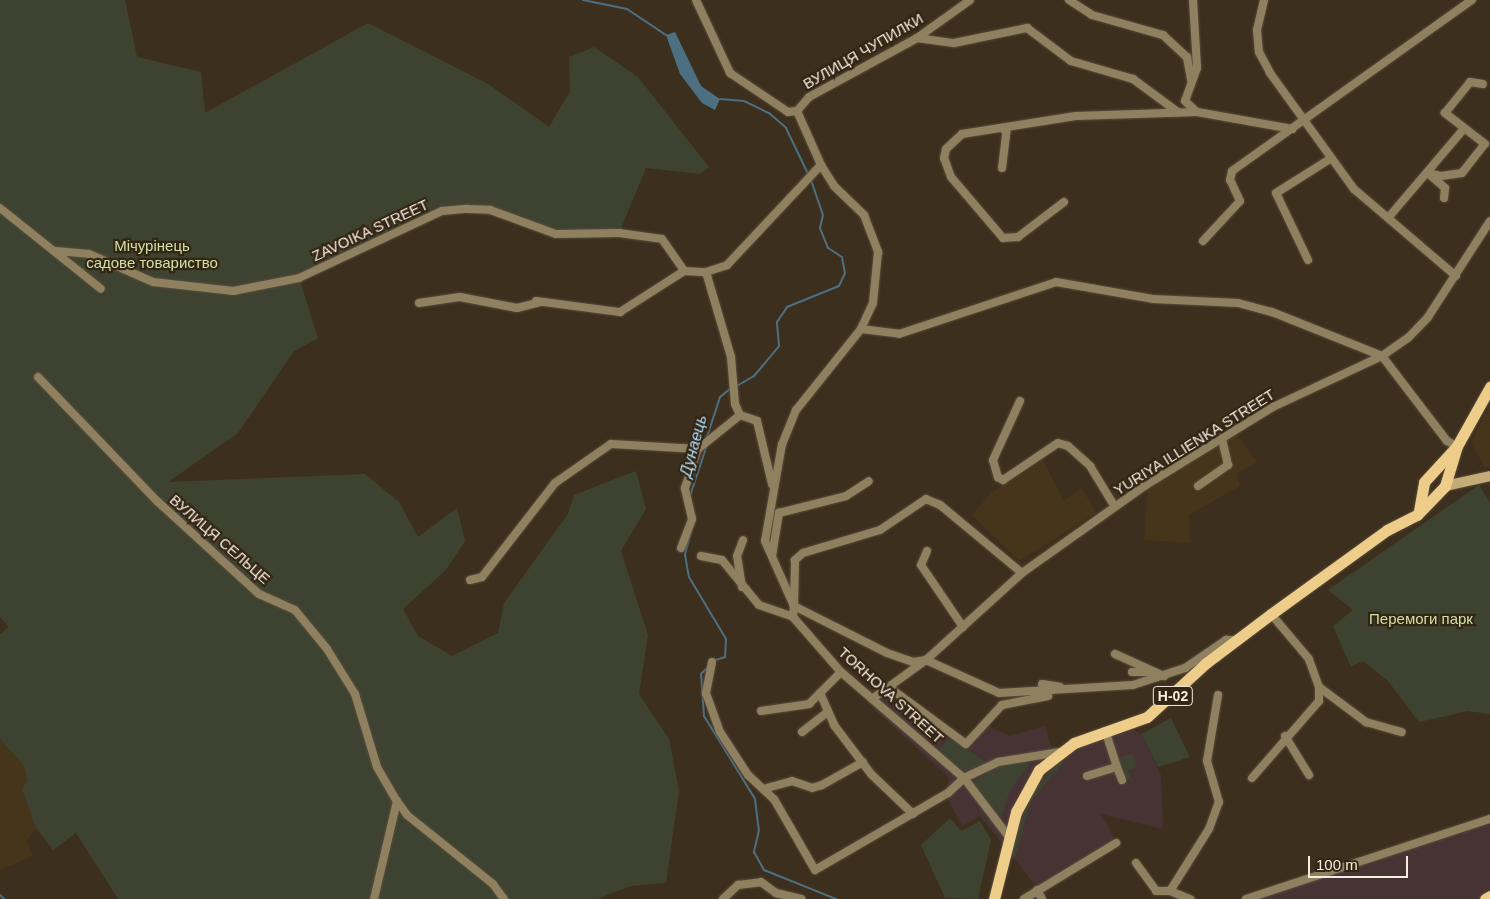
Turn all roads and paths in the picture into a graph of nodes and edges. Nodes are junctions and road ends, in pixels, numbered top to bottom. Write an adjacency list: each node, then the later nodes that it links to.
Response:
1 (696, 0): 10 (street)
2 (970, 0): 7 (street, ВУЛИЦЯ ЧУПИЛКИ)
3 (1070, 0): 8 (street)
4 (1193, 0): 8 (street)
5 (1264, 0): 13 (street)
6 (1472, 0): 13 (street)
7 (917, 38): 10 (street, ВУЛИЦЯ ЧУПИЛКИ); 11 (street)
8 (1191, 80): 12 (street)
9 (1483, 84): 16 (street)
10 (797, 111): 19 (street)
11 (1178, 112): 12 (street); 14 (street)
12 (1197, 112): 15 (street)
13 (1304, 120): 15 (street); 18 (street)
14 (1007, 127): 17 (street); 20 (street); 23 (street)
15 (1292, 129): 27 (street)
16 (1464, 130): 21 (street); 21 (street)
17 (976, 136)
18 (1330, 159): 25 (street); 29 (street)
19 (821, 165): 31 (street); 35 (street)
20 (1002, 168)
21 (1428, 173): 22 (street); 25 (street)
22 (1444, 198)
23 (1064, 202)
24 (0, 208): 28 (street)
25 (1388, 218): 32 (street)
26 (1490, 221): 32 (street, YURIYA ILLIENKA STREET)
27 (1203, 241)
28 (56, 251): 30 (street, ZAVOIKA STREET); 33 (street)
29 (1308, 260)
30 (684, 271): 31 (street); 34 (street)
31 (706, 272): 40 (street)
32 (1456, 276): 36 (street, YURIYA ILLIENKA STREET)
33 (101, 288)
34 (419, 303)
35 (861, 329): 36 (street); 48 (street)
36 (1382, 356): 41 (street, YURIYA ILLIENKA STREET); 42 (street)
37 (38, 377): 94 (street, ВУЛИЦЯ СЕЛЬЦЕ)
38 (1490, 387): 42 (main road, Н-02)
39 (1020, 401): 49 (street)
40 (740, 415): 43 (street); 48 (street)
41 (1222, 440): 46 (street); 56 (street, YURIYA ILLIENKA STREET)
42 (1457, 446): 47 (main road, Н-02); 50 (main road, Н-02)
43 (698, 449): 52 (street); 57 (street)
44 (1490, 476): 47 (street)
45 (869, 481): 55 (street)
46 (1198, 486)
47 (1445, 486): 50 (main road, Н-02)
48 (773, 488): 55 (street)
49 (1112, 502)
50 (1419, 511): 60 (main road, Н-02)
51 (743, 540): 58 (street)
52 (680, 548)
53 (927, 551): 62 (street)
54 (701, 556): 58 (street)
55 (772, 556): 59 (street)
56 (1022, 573): 59 (street); 62 (street, YURIYA ILLIENKA STREET)
57 (470, 580)
58 (743, 589): 61 (street)
59 (794, 606): 61 (street); 65 (street)
60 (1271, 614): 63 (main road, Н-02); 72 (street)
61 (793, 617): 67 (street, TORHOVA STREET)
62 (963, 627): 65 (street, YURIYA ILLIENKA STREET)
63 (1237, 640): 70 (street); 81 (main road, Н-02)
64 (1115, 654): 69 (street)
65 (926, 660): 73 (street, YURIYA ILLIENKA STREET); 74 (street)
66 (712, 662): 93 (street)
67 (841, 672): 76 (street); 78 (street, TORHOVA STREET)
68 (1132, 672): 69 (street)
69 (1154, 672): 70 (street)
70 (1164, 676): 75 (street)
71 (1042, 684): 74 (street)
72 (1319, 686): 83 (street); 84 (street)
73 (890, 688): 75 (street); 78 (street, YURIYA ILLIENKA STREET)
74 (1067, 688): 75 (street)
75 (1076, 688)
76 (820, 693): 79 (street); 80 (street)
77 (1218, 695): 101 (street)
78 (872, 699): 90 (street, TORHOVA STREET)
79 (760, 711)
80 (828, 712): 82 (street); 86 (street)
81 (1105, 731): 85 (main road, Н-02); 87 (street)
82 (802, 732)
83 (1402, 732)
84 (1285, 736): 88 (street); 91 (street)
85 (1060, 752): 90 (street); 97 (main road, Н-02)
86 (863, 762): 93 (street); 95 (street)
87 (1117, 767): 89 (street); 92 (street)
88 (1309, 775)
89 (1087, 776)
90 (964, 778): 95 (street); 97 (street, TORHOVA STREET)
91 (1252, 778)
92 (1122, 780)
93 (763, 789): 95 (street)
94 (397, 801): 103 (street); 104 (street, ВУЛИЦЯ СЕЛЬЦЕ)
95 (914, 814)
96 (1490, 819): 111 (street)
97 (1009, 837): 107 (main road, Н-02)
98 (1116, 843): 100 (street)
99 (1136, 863): 101 (street)
100 (1036, 890): 108 (street); 109 (street)
101 (1170, 891): 110 (street)
102 (1490, 896): 112 (main road)
103 (374, 899)
104 (504, 899)
105 (723, 899): 106 (street)
106 (801, 899)
107 (994, 899)
108 (1024, 899)
109 (1042, 899)
110 (1190, 899)
111 (1246, 899)
112 (1485, 899)

